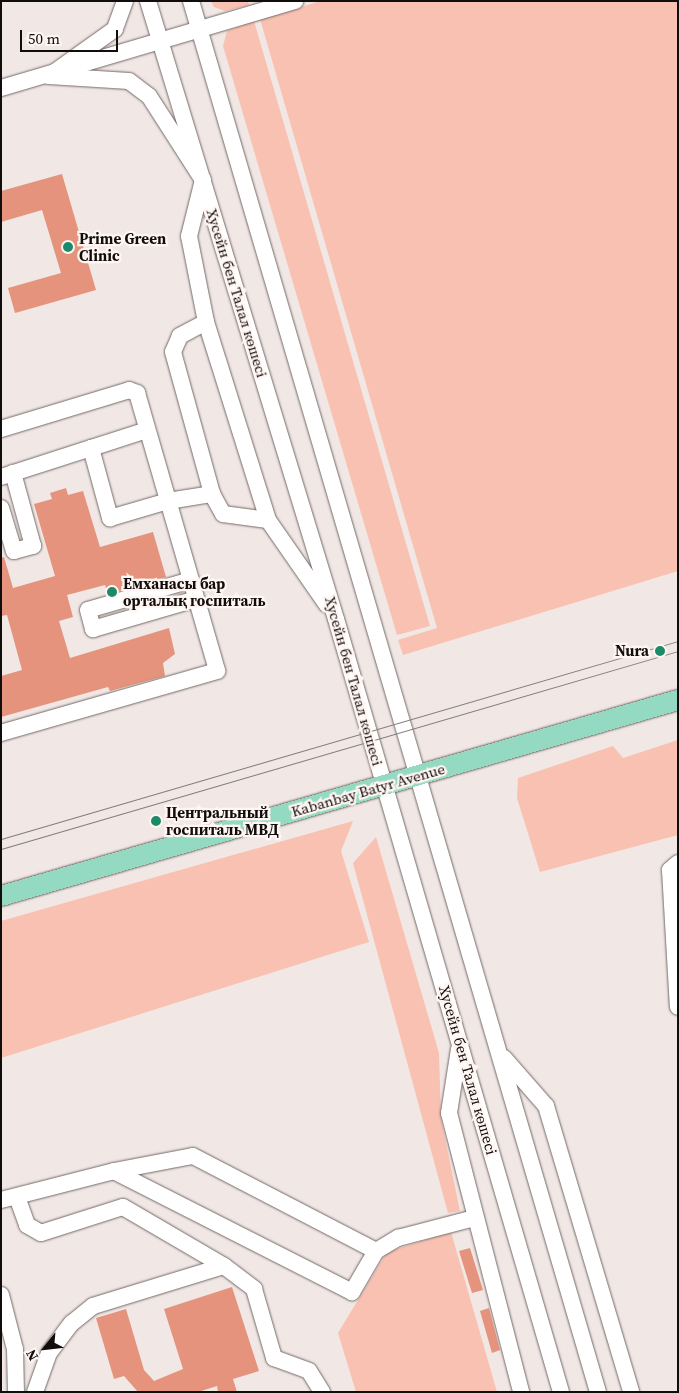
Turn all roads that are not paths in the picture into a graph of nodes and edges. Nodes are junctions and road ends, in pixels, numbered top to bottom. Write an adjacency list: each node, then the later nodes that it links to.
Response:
1 (125, 1): 7 (street)
2 (148, 1): 6 (street, Хусейн бен Талал көшесі)
3 (191, 1): 5 (street)
4 (295, 1): 5 (street)
5 (199, 29): 6 (street); 24 (street)
6 (159, 42): 7 (street); 9 (street, Хусейн бен Талал көшесі)
7 (50, 76): 8 (street); 9 (street)
8 (1, 88)
9 (203, 180): 10 (street); 21 (street, Хусейн бен Талал көшесі)
10 (206, 322): 15 (street); 18 (street)
11 (1, 429): 12 (street)
12 (147, 430): 13 (street); 16 (street)
13 (91, 448): 14 (street); 16 (street)
14 (7, 475): 17 (street)
15 (212, 494): 16 (street); 18 (street)
16 (168, 502): 19 (street)
17 (1, 508)
18 (268, 520): 21 (street)
19 (191, 580): 20 (street); 20 (street)
20 (196, 599): 23 (street)
21 (336, 619): 25 (street, Хусейн бен Талал көшесі)
22 (678, 700): 24 (main road, Kabanbay Batyr Avenue)
23 (1, 733)
24 (419, 776): 25 (main road, Kabanbay Batyr Avenue); 30 (street)
25 (384, 785): 27 (main road, Kabanbay Batyr Avenue); 29 (street, Хусейн бен Талал көшесі)
26 (674, 867): 28 (street)
27 (1, 896)
28 (678, 1007)
29 (460, 1044): 33 (street); 41 (street, Хусейн бен Талал көшесі)
30 (500, 1054): 42 (street); 43 (street)
31 (114, 1171): 32 (street); 34 (street); 34 (street)
32 (9, 1199): 35 (street)
33 (475, 1218): 34 (street); 40 (street)
34 (376, 1251)
35 (224, 1266): 38 (street); 39 (street)
36 (1, 1295): 37 (street)
37 (16, 1392)
38 (35, 1392)
39 (322, 1392)
40 (521, 1392)
41 (561, 1392)
42 (598, 1392)
43 (632, 1392)

